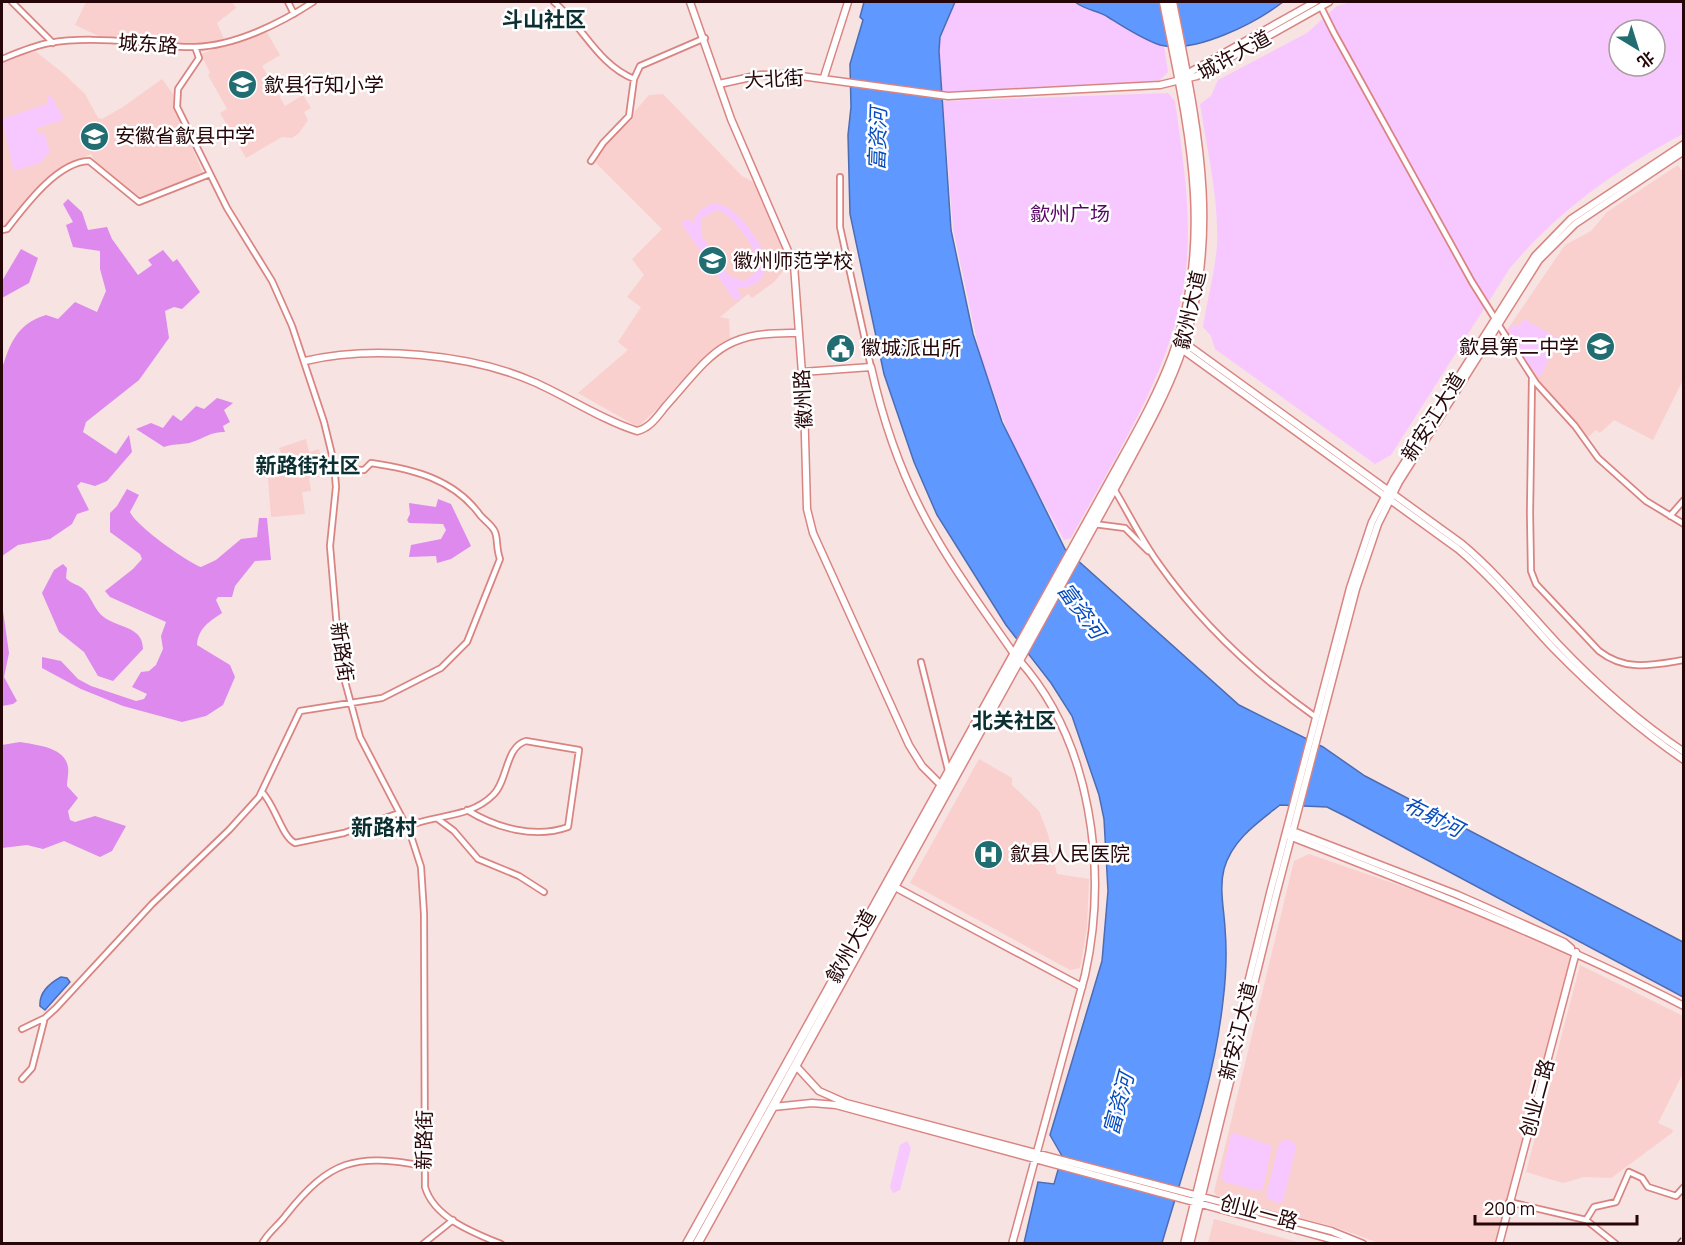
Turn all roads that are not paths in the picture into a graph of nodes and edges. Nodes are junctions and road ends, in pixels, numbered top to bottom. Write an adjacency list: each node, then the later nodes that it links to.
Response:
1 (12, 2): 14 (street)
2 (288, 2): 12 (street)
3 (313, 2): 12 (street, 城东路)
4 (554, 2): 20 (street)
5 (690, 2): 13 (street, 徽州路)
6 (848, 2): 18 (street)
7 (1164, 2): 16 (highway)
8 (1172, 2): 16 (highway)
9 (1315, 2): 19 (street, 城许大道)
10 (1329, 2): 11 (street, 城许大道)
11 (1322, 4): 19 (street, 城许大道); 28 (street)
12 (294, 14): 15 (street, 城东路)
13 (705, 38): 20 (street); 21 (street, 徽州路)
14 (53, 43): 15 (street, 城东路); 17 (street, 城东路)
15 (195, 47): 25 (street, 新路街)
16 (1178, 51): 19 (highway, 歙州大道)
17 (2, 59)
18 (826, 78): 19 (street, 大北街); 21 (street, 大北街)
19 (1184, 78): 30 (highway, 歙州大道)
20 (634, 79): 24 (street)
21 (719, 84): 29 (street, 徽州路)
22 (1683, 144): 28 (street, 新安江大道)
23 (1683, 151): 28 (street, 新安江大道)
24 (591, 161)
25 (210, 174): 27 (street); 31 (street, 新路街)
26 (840, 177): 32 (street)
27 (2, 230)
28 (1496, 320): 34 (street); 37 (street, 新安江大道)
29 (799, 333): 31 (street); 33 (street, 徽州路)
30 (1180, 344): 36 (highway, 歙州大道); 37 (street); 42 (highway, 歙州大道)
31 (304, 361): 35 (street, 新路街)
32 (871, 367): 33 (street); 44 (street)
33 (802, 372): 53 (street, 徽州路)
34 (1532, 378): 39 (street); 45 (street)
35 (335, 469): 47 (street, 新路街); 47 (street)
36 (1114, 489): 40 (highway, 歙州大道); 43 (street)
37 (1389, 494): 48 (street, 新安江大道); 49 (street, 新安江大道); 50 (street); 51 (street)
38 (1683, 500): 39 (street)
39 (1670, 516): 41 (street)
40 (1094, 524): 42 (highway, 歙州大道); 43 (street)
41 (1683, 524)
42 (1078, 546): 44 (highway)
43 (1157, 562): 48 (street)
44 (1018, 654): 52 (highway, 歙州大道); 60 (highway, 歙州大道); 63 (street)
45 (1683, 660)
46 (921, 662): 52 (street)
47 (350, 702): 54 (street); 56 (street, 新路街)
48 (1317, 718): 49 (street, 新安江大道)
49 (1316, 734): 59 (street, 新安江大道)
50 (1683, 752)
51 (1683, 760)
52 (948, 771): 53 (highway, 歙州大道)
53 (941, 784): 81 (highway, 歙州大道)
54 (262, 792): 56 (street); 65 (street)
55 (467, 810): 55 (street); 57 (street)
56 (399, 813): 58 (street, 新路街)
57 (438, 819): 58 (street); 61 (street)
58 (406, 827): 71 (street, 新路街)
59 (1289, 833): 62 (street); 73 (street, 新安江大道)
60 (895, 887): 63 (street); 67 (highway, 歙州大道)
61 (544, 892)
62 (1576, 952): 64 (street); 74 (street, 创业二路)
63 (1082, 987): 70 (street)
64 (1683, 1006)
65 (45, 1018): 66 (street); 68 (street)
66 (22, 1029)
67 (796, 1066): 69 (highway, 歙州大道); 70 (street)
68 (22, 1079)
69 (773, 1107): 70 (street); 82 (highway, 歙州大道)
70 (1035, 1155): 73 (street, 创业一路); 83 (street)
71 (424, 1166): 75 (street, 新路街); 78 (street)
72 (1683, 1187): 76 (street)
73 (1199, 1199): 77 (street, 创业一路); 84 (street, 新安江大道); 85 (street, 新安江大道); 87 (street, 创业一路)
74 (1509, 1202): 76 (street); 88 (street, 创业二路)
75 (453, 1220): 79 (street); 80 (street, 新路街)
76 (1586, 1220): 89 (street)
77 (1336, 1241): 86 (street, 创业一路)
78 (262, 1244)
79 (423, 1244)
80 (501, 1244)
81 (687, 1244)
82 (697, 1244)
83 (1012, 1244)
84 (1184, 1244)
85 (1190, 1244)
86 (1349, 1244)
87 (1363, 1244)
88 (1499, 1244)
89 (1617, 1244)

